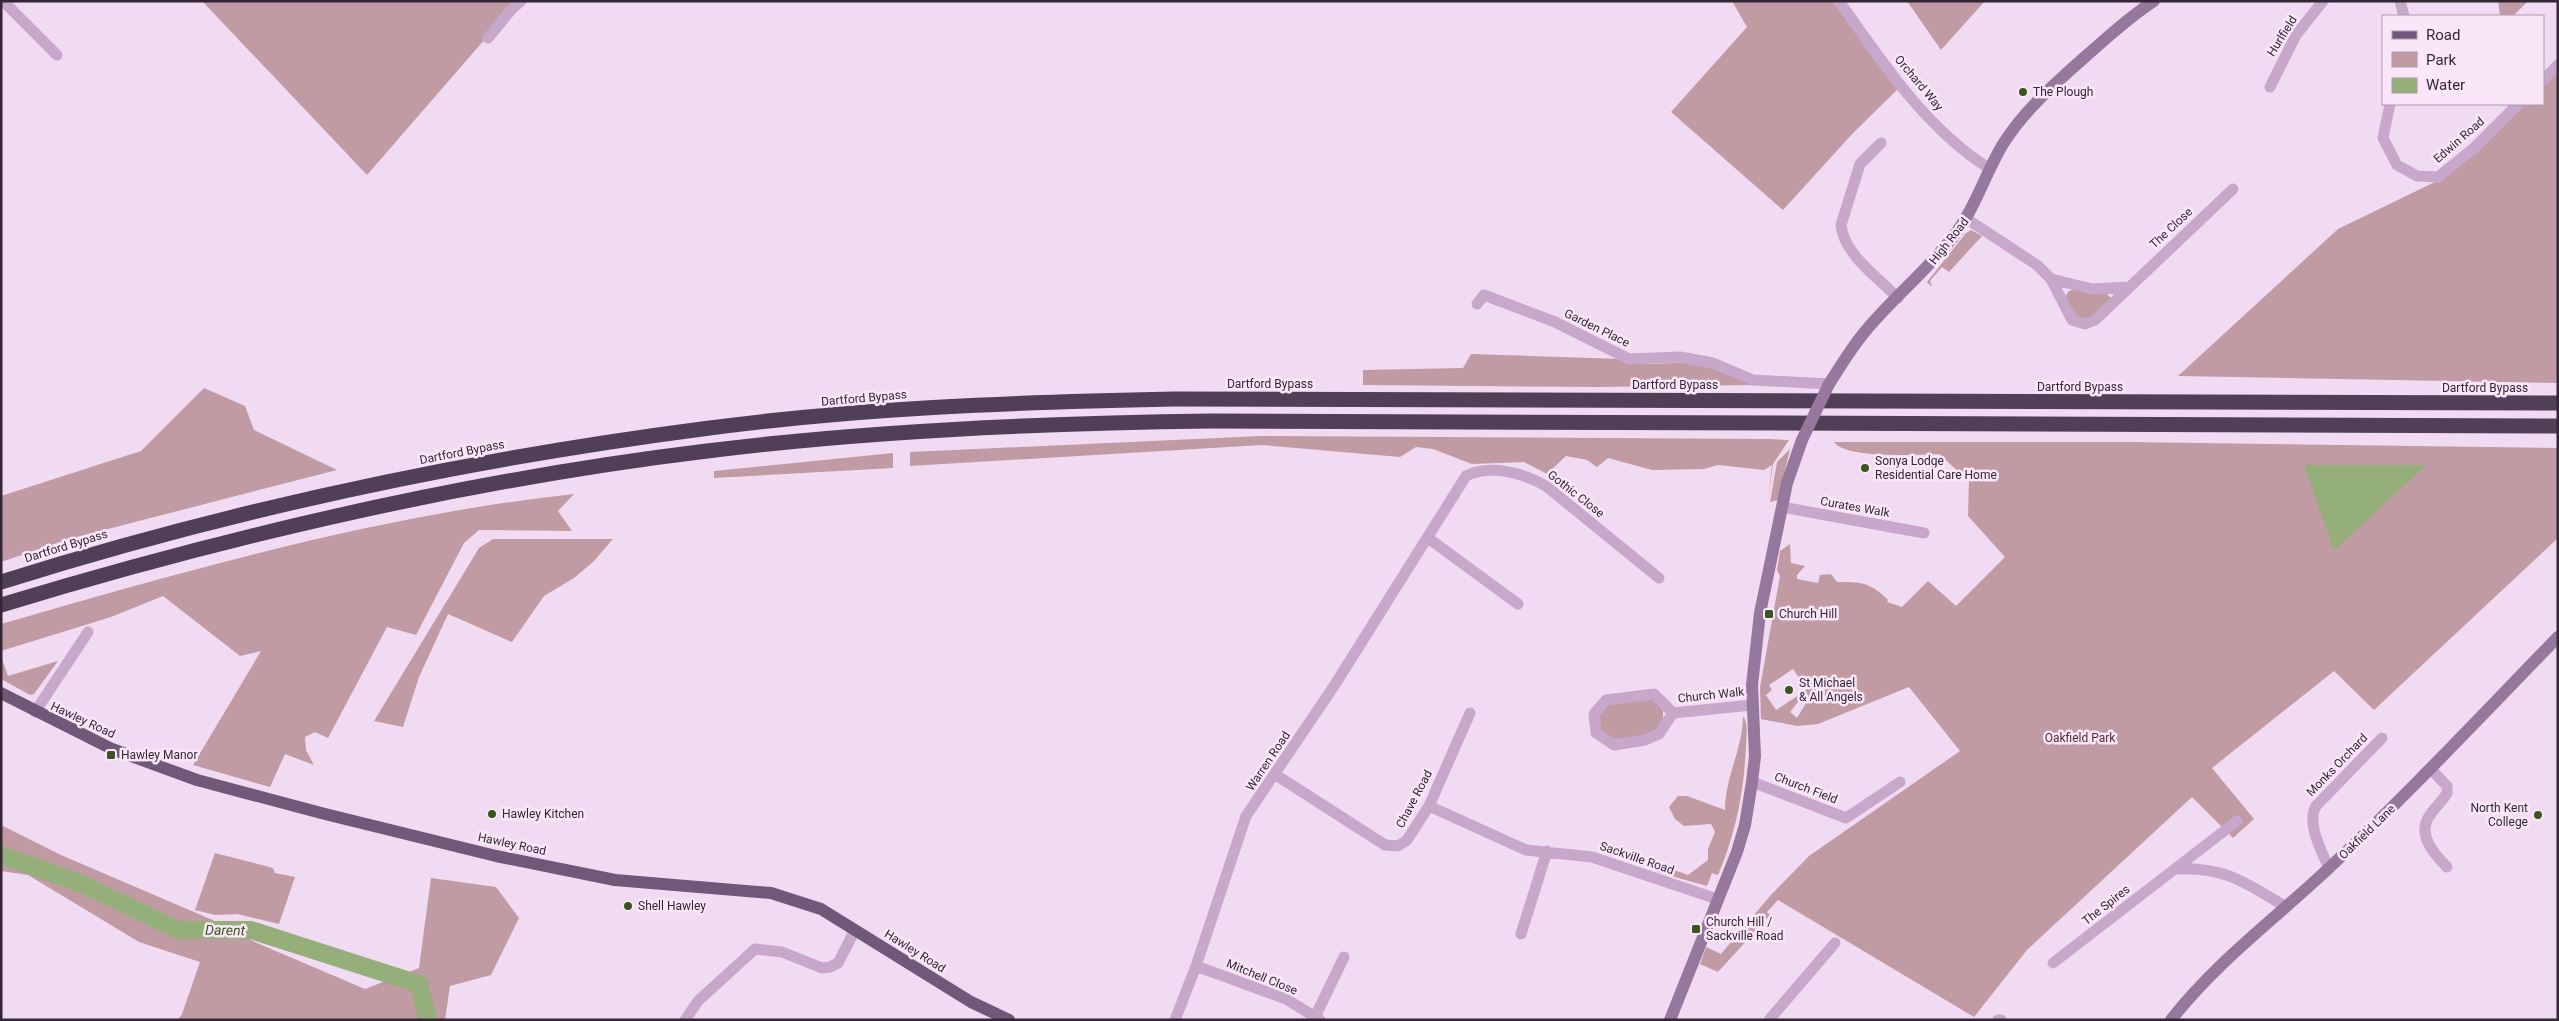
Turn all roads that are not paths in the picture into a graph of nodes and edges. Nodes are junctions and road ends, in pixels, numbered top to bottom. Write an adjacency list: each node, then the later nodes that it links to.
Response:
1 (521, 1): 8 (street)
2 (1839, 1): 16 (street, Orchard Way)
3 (2154, 1): 16 (main road, High Road)
4 (2323, 1): 12 (street, Hurlfield)
5 (2400, 1): 7 (street)
6 (3, 3): 9 (street)
7 (2404, 15)
8 (488, 38)
9 (57, 55)
10 (2558, 65): 11 (street)
11 (2544, 79)
12 (2270, 88)
13 (2390, 105): 14 (street, Edwin Road)
14 (2517, 105)
15 (1881, 143): 21 (street)
16 (1990, 169): 18 (main road, High Road)
17 (2232, 189): 20 (street, The Close)
18 (1967, 220): 19 (street, The Close); 21 (main road, High Road)
19 (2051, 279): 20 (street, The Close); 20 (street, The Close)
20 (2128, 287)
21 (1898, 298): 23 (main road, High Road)
22 (1477, 304): 23 (street, Garden Place)
23 (1829, 384): 27 (main road, High Road, bridge)
24 (2558, 403): 31 (highway, Dartford Bypass)
25 (2558, 426): 33 (highway)
26 (1463, 481): 29 (street, Warren Road); 30 (street, Gothic Close)
27 (1782, 507): 28 (street, Curates Walk); 37 (main road)
28 (1924, 533)
29 (1428, 538): 32 (street); 43 (street, Warren Road)
30 (1659, 578)
31 (1, 582)
32 (1518, 604)
33 (1, 605)
34 (88, 632): 38 (street)
35 (2558, 637): 42 (main road, Oakfield Lane)
36 (1, 693): 38 (main road, Hawley Road)
37 (1752, 705): 40 (street, Church Walk); 44 (main road)
38 (35, 712): 54 (main road, Hawley Road)
39 (1470, 713): 46 (street, Chave Road)
40 (1673, 713): 40 (street, Church Walk)
41 (2382, 738): 51 (street, Monks Orchard)
42 (2430, 768): 49 (street); 51 (main road, Oakfield Lane)
43 (1276, 775): 46 (street, Chave Road); 59 (street, Warren Road)
44 (1752, 782): 45 (street, Church Field); 52 (main road)
45 (1900, 782)
46 (1428, 806): 48 (street, Sackville Road)
47 (2237, 821): 50 (street, The Spires)
48 (1547, 851): 52 (street, Sackville Road); 55 (street)
49 (2447, 866)
50 (2176, 869): 53 (street); 58 (street, The Spires)
51 (2329, 869): 53 (main road, Oakfield Lane)
52 (1717, 900): 64 (main road)
53 (2286, 908): 66 (main road, Oakfield Lane)
54 (856, 930): 61 (street); 62 (main road, Hawley Road)
55 (1521, 934)
56 (1836, 943): 65 (street)
57 (1344, 957): 60 (street, Mitchell Close)
58 (2053, 963)
59 (1196, 966): 60 (street, Mitchell Close); 63 (street, Warren Road)
60 (1318, 1018)
61 (685, 1020)
62 (1009, 1020)
63 (1175, 1020)
64 (1670, 1020)
65 (1769, 1020)
66 (2171, 1020)

